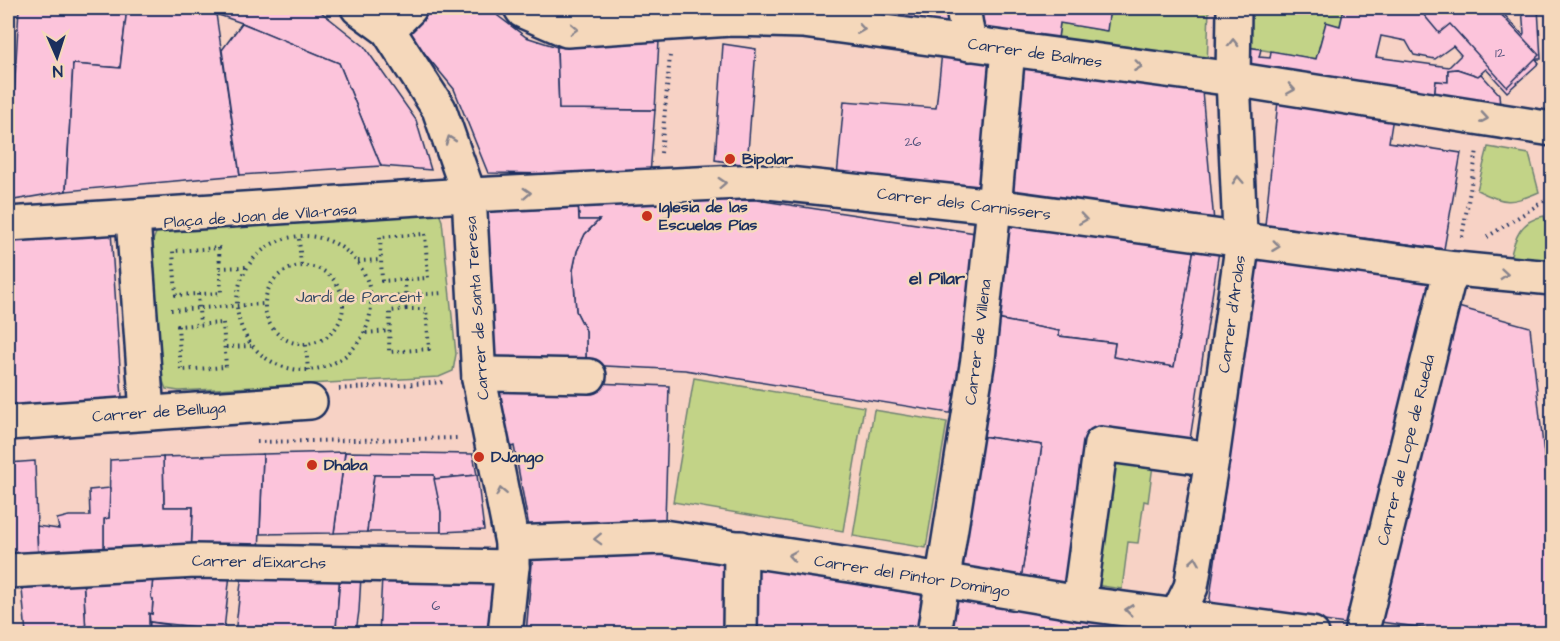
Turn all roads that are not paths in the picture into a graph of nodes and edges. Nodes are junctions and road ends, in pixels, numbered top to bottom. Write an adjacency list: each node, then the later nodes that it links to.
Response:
1 (358, 8): 6 (street)
2 (521, 8): 5 (street, Carrer de Balmes, one-way to 5)
3 (963, 8): 7 (street)
4 (1234, 8): 9 (street, Carrer d'Arolas, one-way to 4)
5 (730, 13): 7 (street, Carrer de Balmes, one-way to 7)
6 (399, 19): 11 (street, Carrer de Santa Teresa, one-way to 6)
7 (969, 44): 8 (street, Carrer de Balmes)
8 (1008, 49): 9 (street, Carrer de Balmes, one-way to 9); 12 (street, Carrer de Villena)
9 (1233, 79): 10 (street, Carrer de Balmes, one-way to 10); 15 (street, Carrer d'Arolas, one-way to 9)
10 (1552, 129)
11 (469, 195): 12 (street, Carrer dels Carnissers, one-way to 12); 13 (street, Plaça de Joan de Vila-rasa); 19 (street, Carrer de Santa Teresa)
12 (994, 206): 15 (street, Carrer dels Carnissers, one-way to 15); 27 (street, Carrer de Villena)
13 (133, 218): 14 (street, Plaça de Joan de Vila-rasa); 21 (street)
14 (8, 224)
15 (1241, 241): 16 (street, Carrer dels Carnissers, one-way to 16); 23 (street, Carrer d'Arolas)
16 (1457, 263): 17 (street, Carrer dels Carnissers, one-way to 17); 34 (street, Carrer de Lope de Rueda)
17 (1552, 278)
18 (589, 376): 19 (street)
19 (479, 379): 25 (street, Carrer de Santa Teresa, one-way to 19)
20 (321, 395): 21 (street, Carrer de Belluga)
21 (147, 413): 22 (street, Carrer de Belluga)
22 (8, 423)
23 (1212, 459): 28 (street); 29 (street, Carrer d'Arolas, one-way to 23)
24 (741, 548): 25 (street, Carrer del Pintor Domingo, one-way to 25); 27 (street, Carrer del Pintor Domingo, one-way to 24); 31 (street)
25 (512, 555): 26 (street, Carrer d'Eixarchs); 30 (street, Carrer de Santa Teresa)
26 (8, 571)
27 (943, 581): 28 (street, Carrer del Pintor Domingo); 32 (street, Carrer de Villena)
28 (1079, 603): 29 (street, Carrer del Pintor Domingo, one-way to 28)
29 (1177, 616): 33 (street, Carrer del Pintor Domingo)
30 (505, 633)
31 (740, 633)
32 (934, 633)
33 (1312, 633)
34 (1361, 633)

